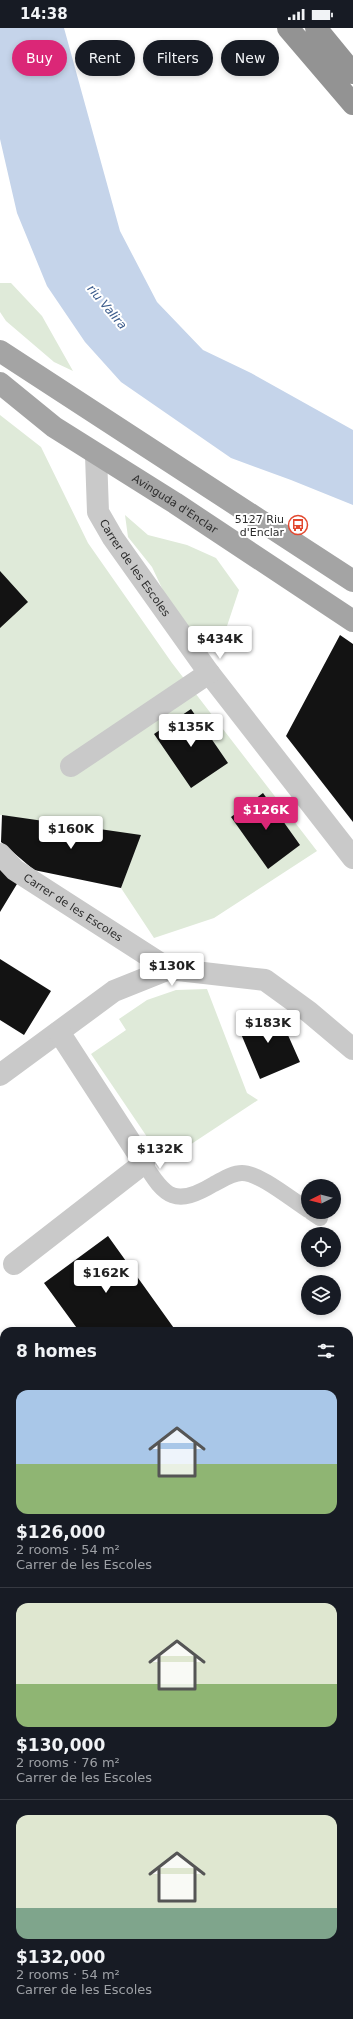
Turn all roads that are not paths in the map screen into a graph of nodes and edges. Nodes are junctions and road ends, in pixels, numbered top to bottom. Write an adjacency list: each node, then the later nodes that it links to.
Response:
1 (288, 28): 4 (highway)
2 (316, 28): 3 (highway)
3 (353, 72)
4 (353, 104)
5 (0, 351): 8 (main road)
6 (0, 383): 7 (main road, Avinguda d'Enclar)
7 (96, 455): 9 (main road, Avinguda d'Enclar); 10 (street, Carrer de les Escoles)
8 (353, 581)
9 (353, 621)
10 (209, 673): 11 (street); 13 (street, Carrer de les Escoles)
11 (71, 766)
12 (0, 854): 14 (street, Carrer de les Escoles)
13 (353, 858)
14 (169, 969): 15 (street, Carrer de les Escoles); 16 (street, Carrer de les Escoles)
15 (59, 1032): 17 (street, Carrer de les Escoles); 18 (street)
16 (353, 1049)
17 (0, 1075)
18 (144, 1163): 19 (lane); 20 (street)
19 (301, 1205)
20 (14, 1264)

